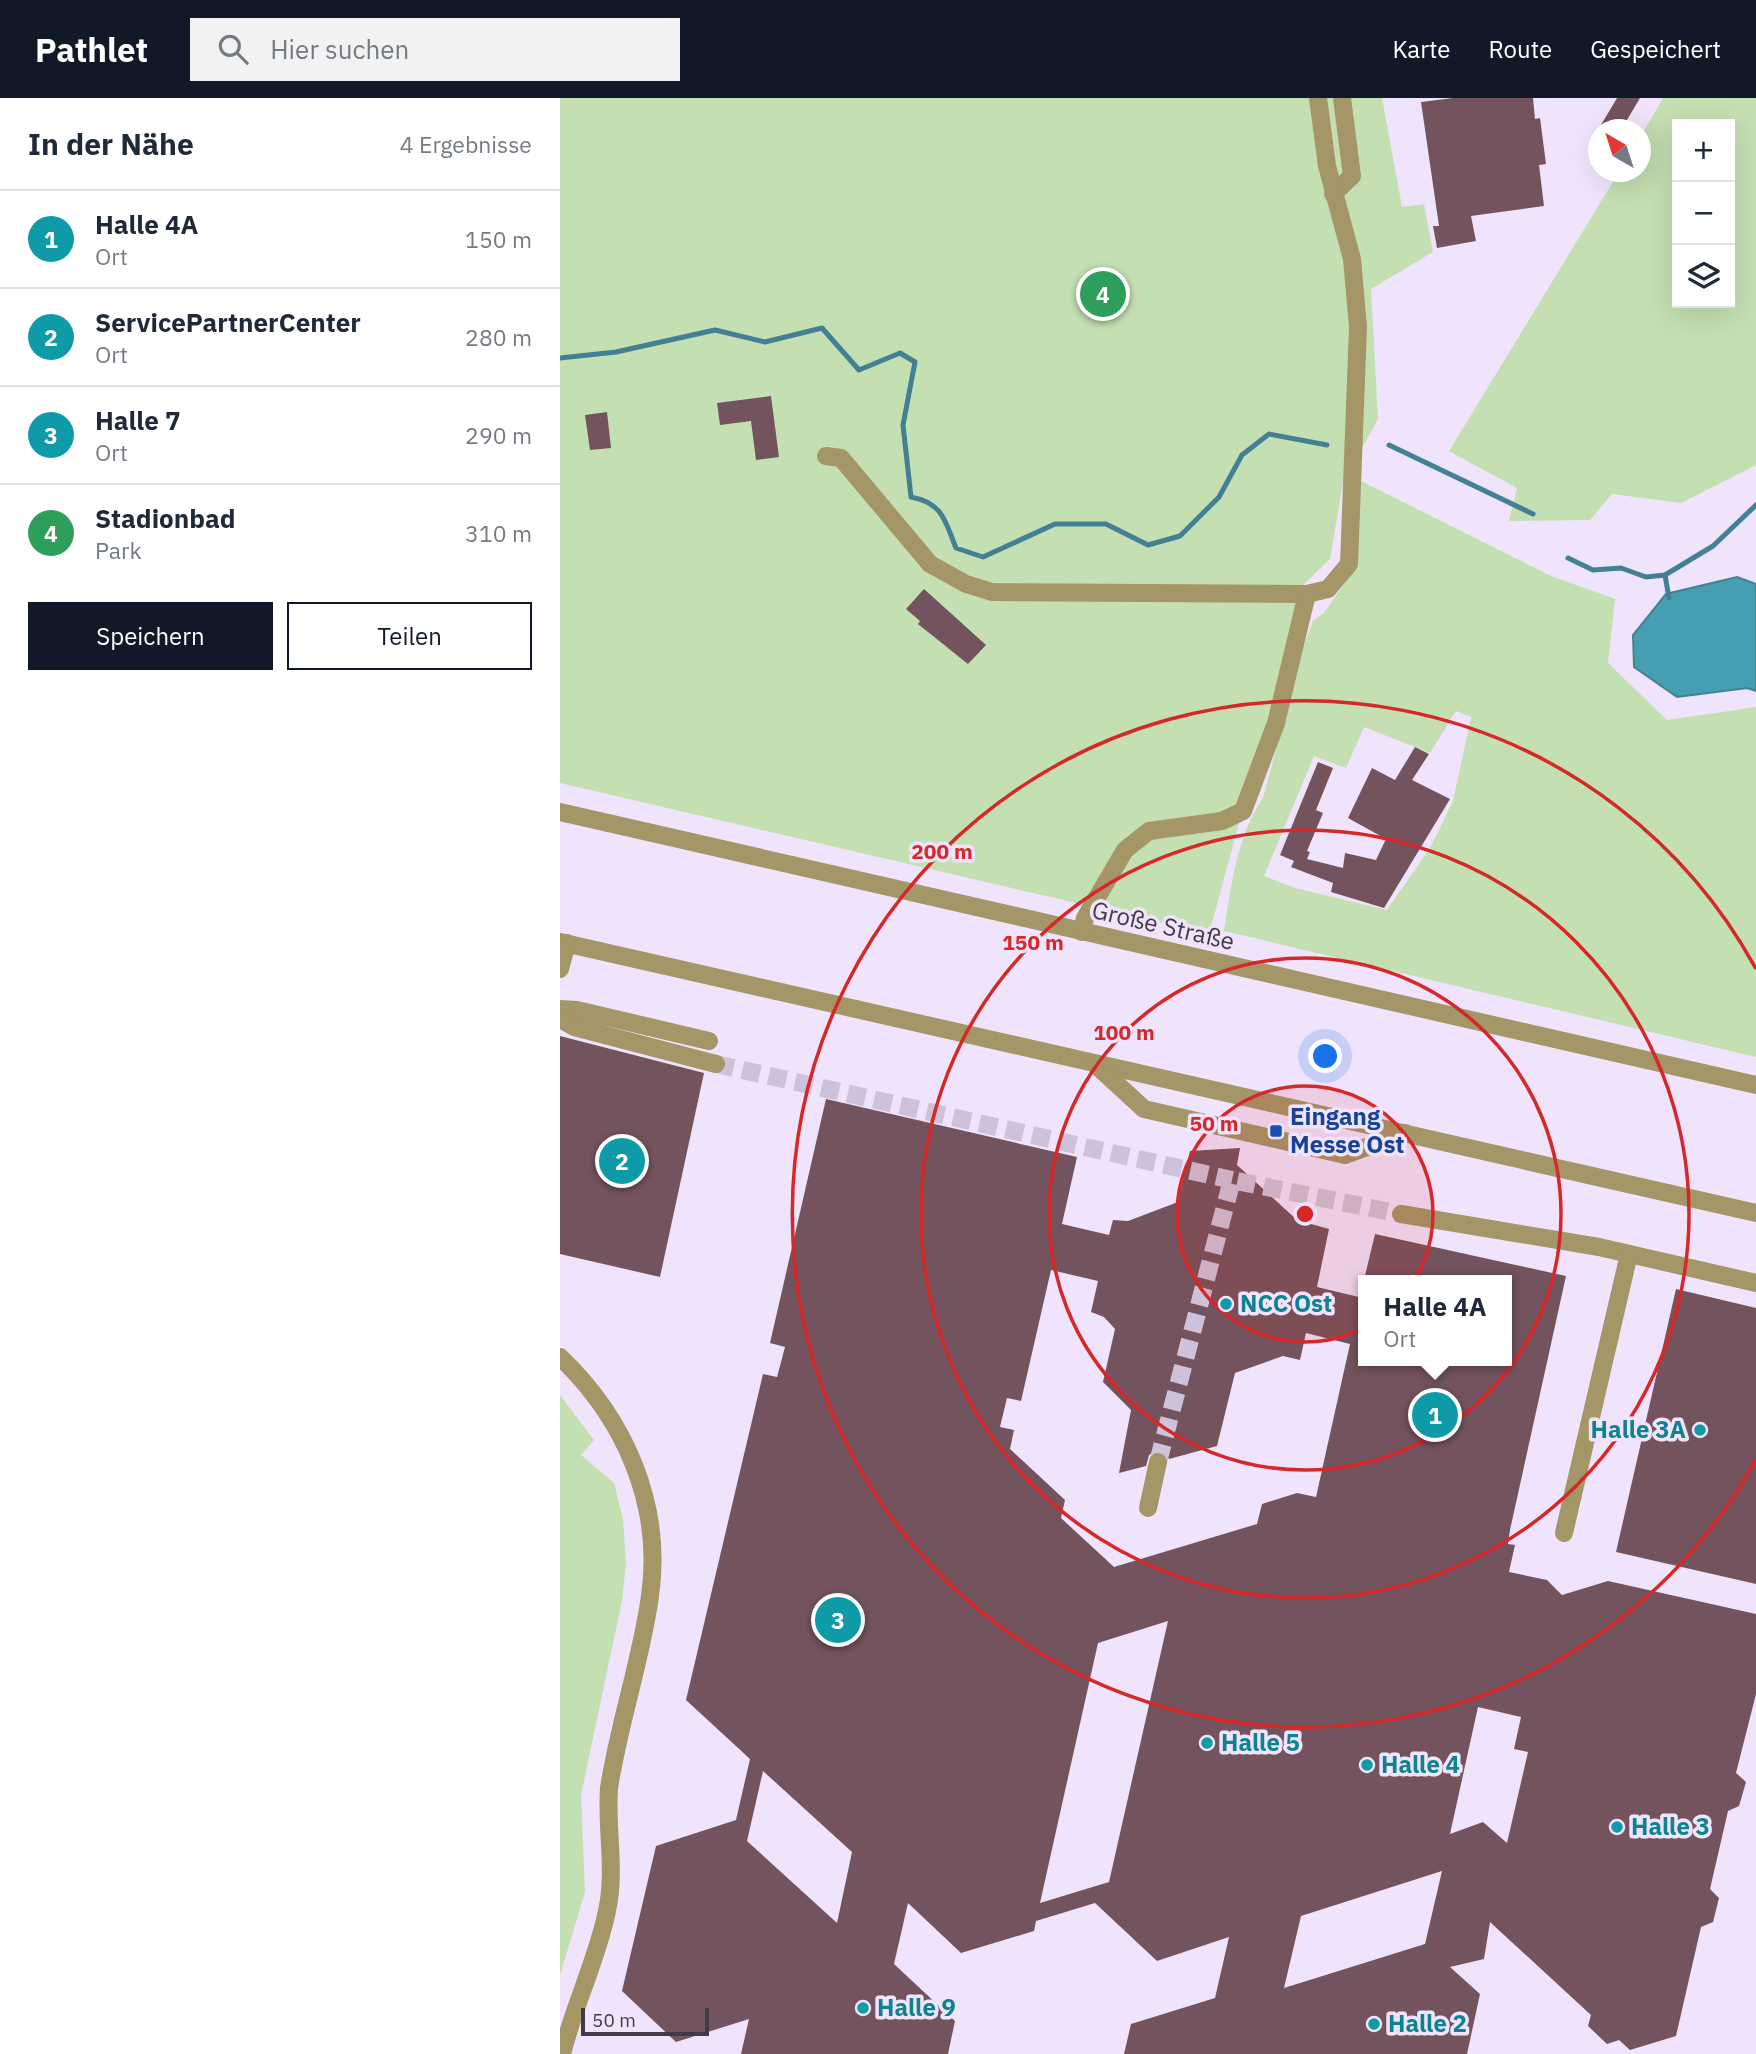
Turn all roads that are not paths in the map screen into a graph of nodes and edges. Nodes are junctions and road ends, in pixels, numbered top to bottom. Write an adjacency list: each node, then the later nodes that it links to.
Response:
1 (1318, 98): 3 (street)
2 (1342, 98): 3 (street)
3 (1333, 194): 5 (street)
4 (826, 456): 5 (street)
5 (1307, 594): 7 (street)
6 (560, 812): 7 (street, Große Straße)
7 (1082, 932): 15 (street, Große Straße)
8 (563, 942): 9 (street); 13 (street)
9 (560, 968)
10 (560, 1009): 12 (street)
11 (560, 1019): 14 (street)
12 (709, 1041)
13 (1093, 1063): 16 (street); 16 (street)
14 (716, 1064)
15 (1756, 1085)
16 (1405, 1133): 17 (street)
17 (1756, 1213)
18 (1401, 1214): 19 (street)
19 (1629, 1254): 20 (street); 24 (street)
20 (1756, 1283)
21 (560, 1357): 25 (street)
22 (1158, 1462): 23 (street)
23 (1148, 1508)
24 (1564, 1533)
25 (562, 2054)

